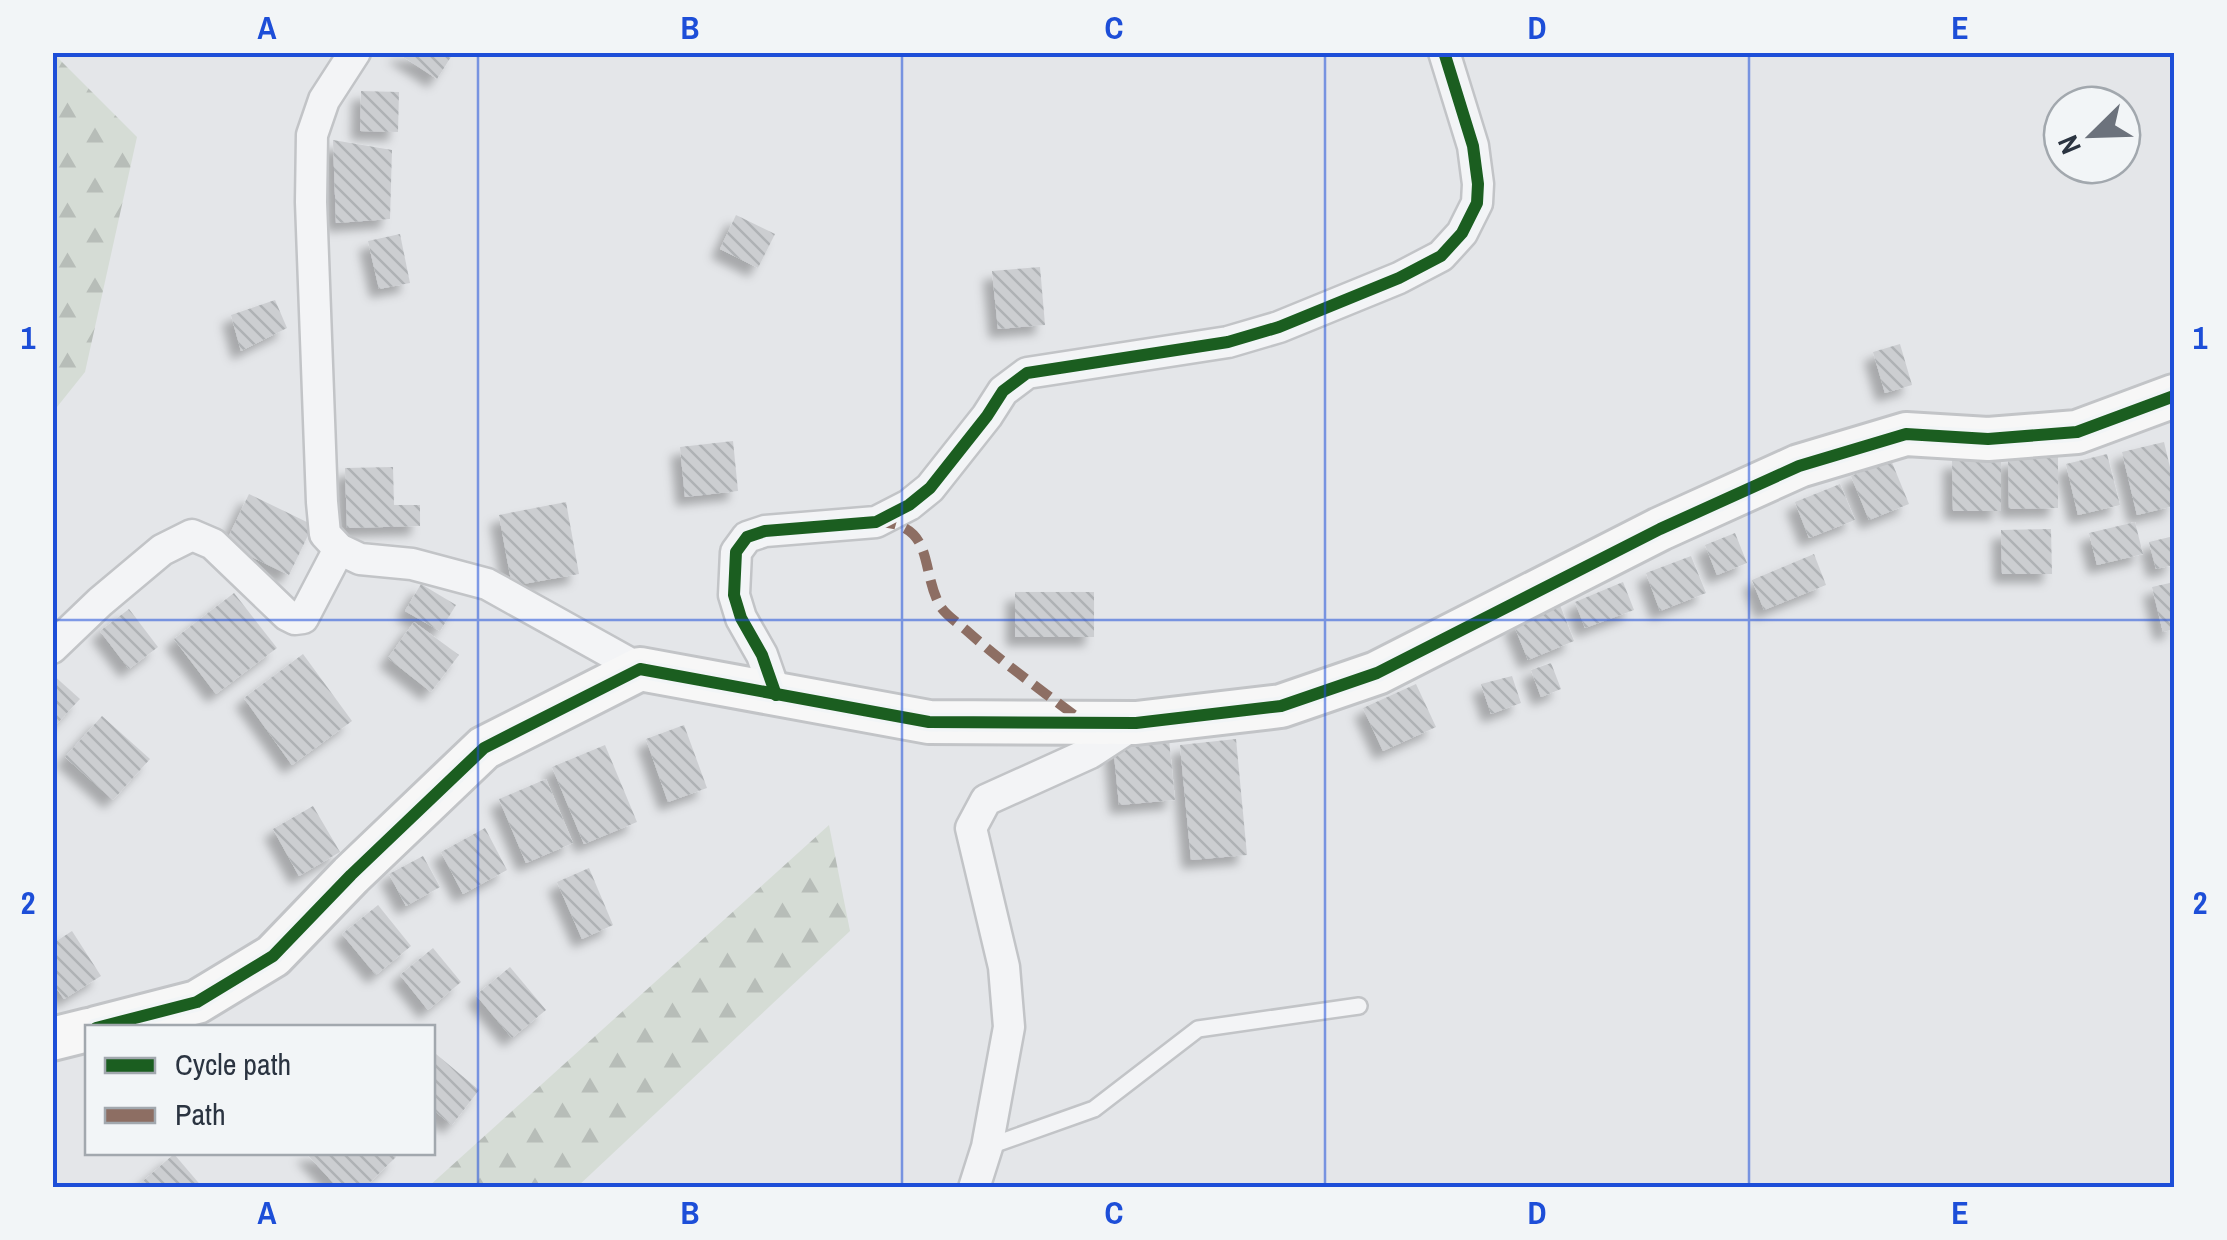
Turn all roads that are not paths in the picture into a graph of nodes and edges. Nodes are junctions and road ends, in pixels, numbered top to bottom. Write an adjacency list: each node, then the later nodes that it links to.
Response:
1 (354, 52): 4 (street)
2 (1444, 52): 7 (street)
3 (2174, 396): 8 (street)
4 (339, 549): 5 (street); 6 (street)
5 (52, 648)
6 (640, 669): 7 (street); 10 (street)
7 (776, 695): 8 (street)
8 (1136, 723): 13 (street)
9 (1359, 1006): 13 (lane)
10 (108, 1025)
11 (85, 1031): 12 (street)
12 (52, 1038)
13 (987, 1147): 14 (street)
14 (974, 1188)

